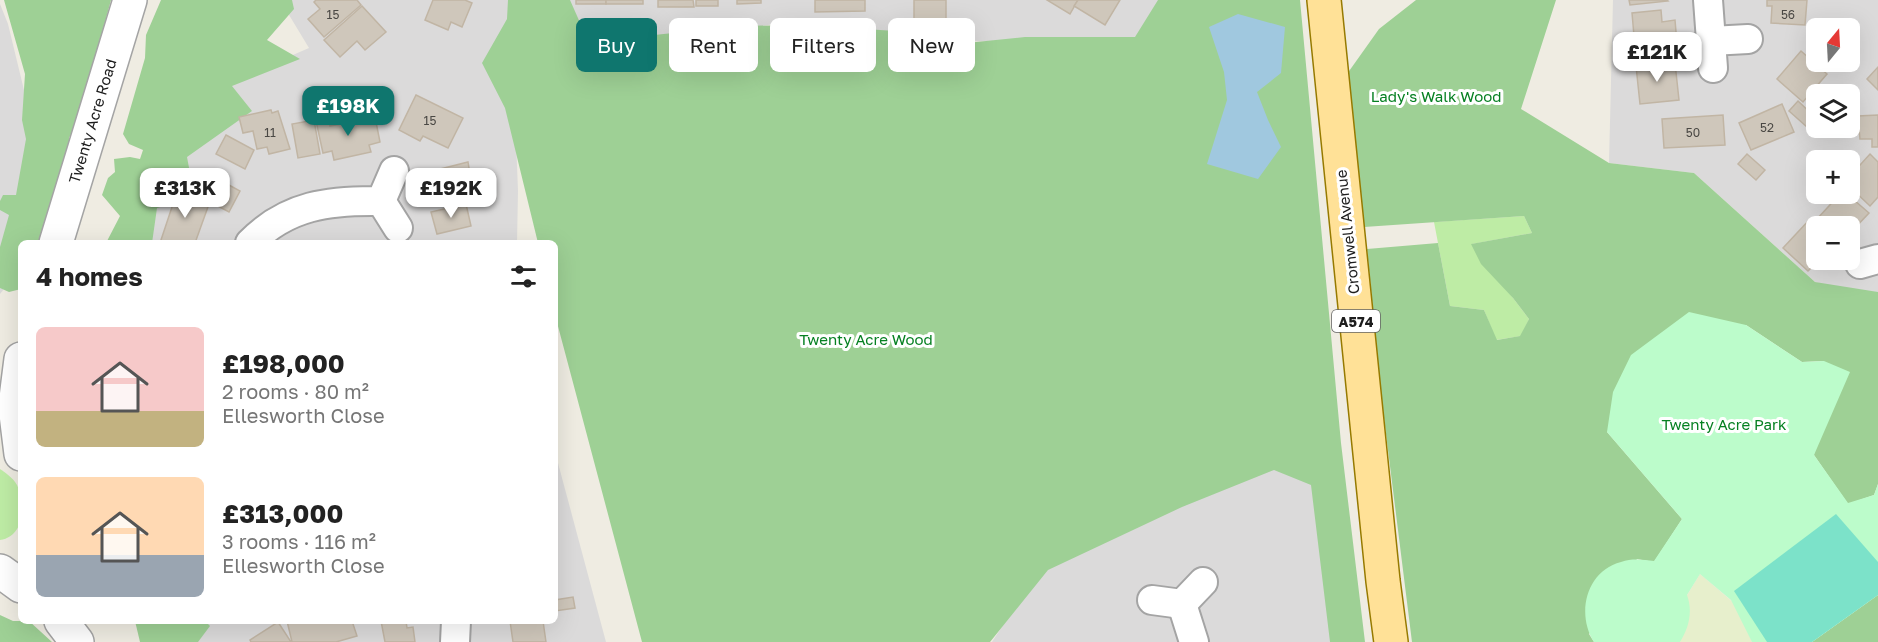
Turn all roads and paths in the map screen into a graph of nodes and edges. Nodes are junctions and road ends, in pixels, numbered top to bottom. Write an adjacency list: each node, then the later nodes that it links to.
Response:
1 (130, 0): 8 (street, Twenty Acre Road)
2 (1324, 0): 30 (main road, Cromwell Avenue / A574)
3 (1708, 0): 4 (street)
4 (1748, 39)
5 (394, 171): 6 (street)
6 (381, 201): 7 (street); 9 (street)
7 (398, 228)
8 (57, 240)
9 (253, 240)
10 (18, 340): 11 (street)
11 (0, 374)
12 (18, 382): 13 (street)
13 (18, 430)
14 (0, 451): 15 (street)
15 (18, 460)
16 (18, 555): 17 (street)
17 (0, 558)
18 (0, 571): 20 (street)
19 (1203, 582): 22 (street)
20 (18, 584)
21 (1152, 600): 22 (street)
22 (1182, 604): 29 (street)
23 (63, 624): 26 (street)
24 (78, 624): 27 (street)
25 (456, 624): 28 (street)
26 (77, 642)
27 (86, 642)
28 (455, 642)
29 (1194, 642)
30 (1391, 642)

